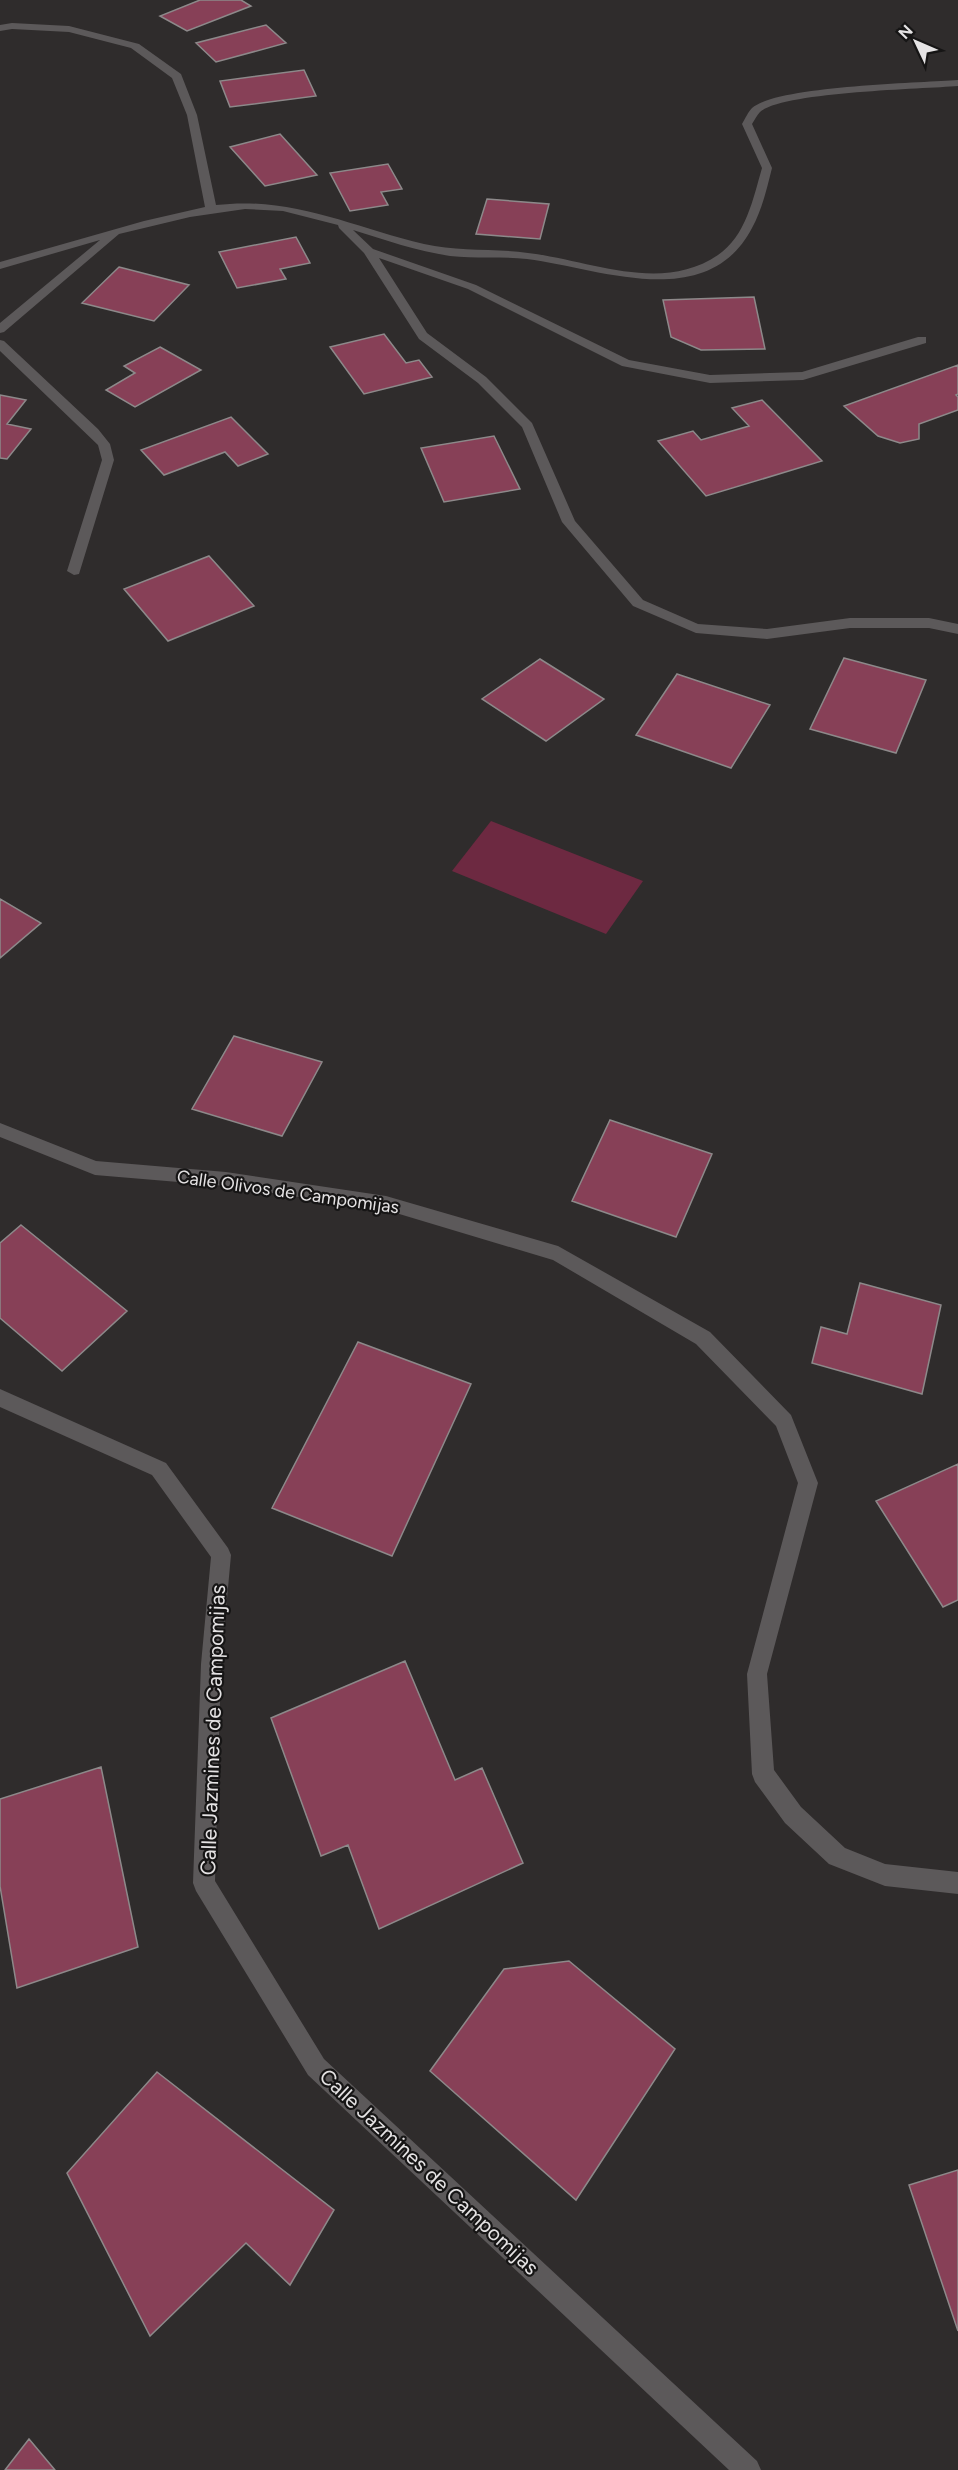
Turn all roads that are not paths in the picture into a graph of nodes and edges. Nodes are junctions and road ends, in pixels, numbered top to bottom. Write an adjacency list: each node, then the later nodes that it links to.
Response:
1 (0, 28): 3 (street)
2 (958, 83): 4 (street)
3 (211, 208): 4 (street); 5 (street)
4 (342, 224): 6 (street)
5 (118, 231): 7 (street); 8 (street)
6 (369, 251): 9 (street); 12 (street)
7 (0, 266)
8 (0, 329)
9 (922, 340)
10 (0, 344): 11 (street)
11 (74, 571)
12 (958, 629)
13 (0, 1130): 15 (street, Calle Olivos de Campomijas)
14 (0, 1398): 16 (street, Calle Jazmines de Campomijas)
15 (958, 1883)
16 (748, 2470)

